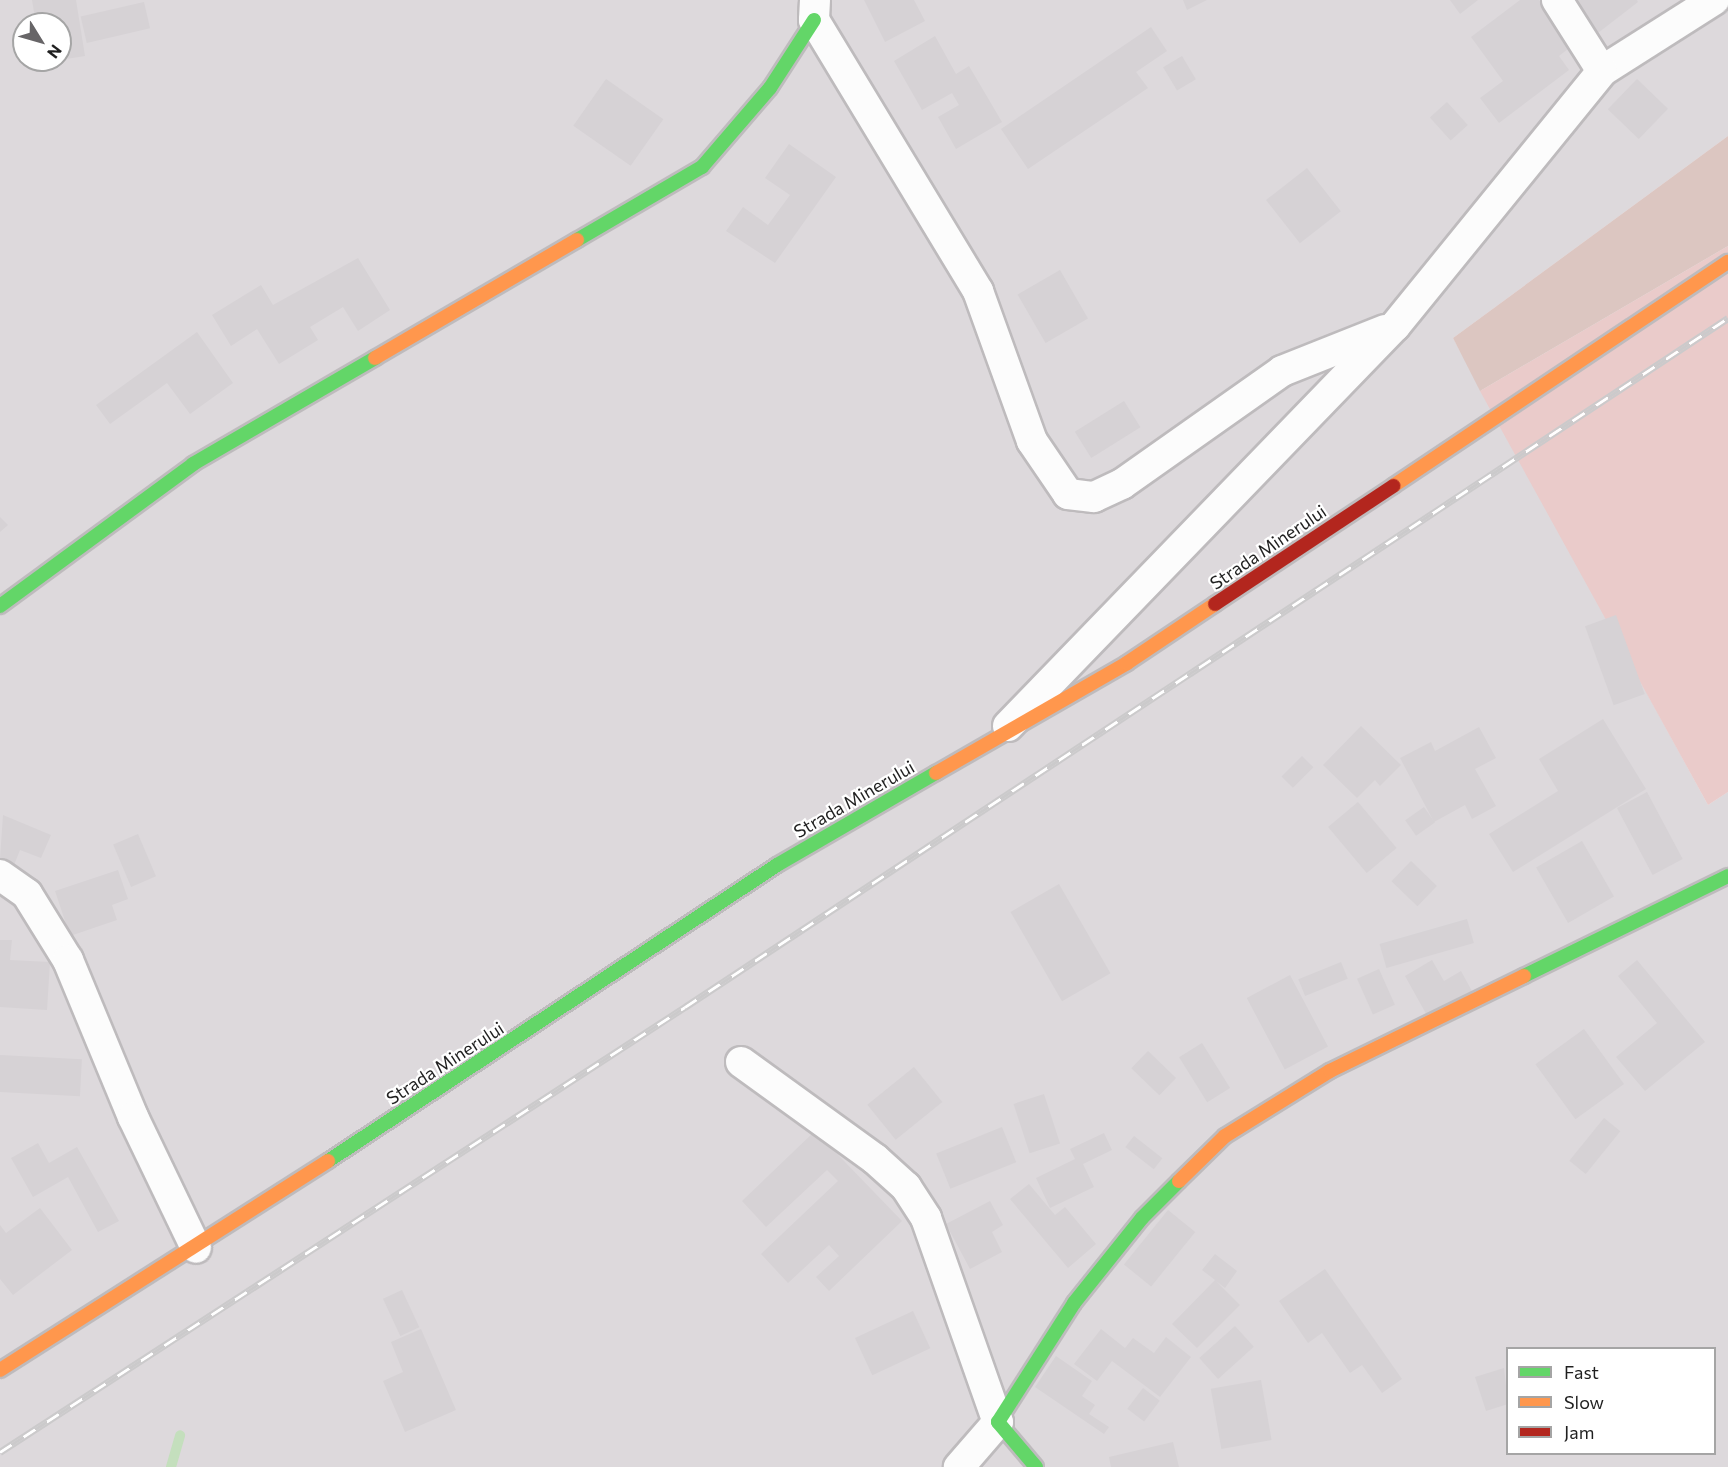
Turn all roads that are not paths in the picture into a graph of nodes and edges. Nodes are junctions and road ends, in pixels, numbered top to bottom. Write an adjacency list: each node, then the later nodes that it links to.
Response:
1 (1557, 0): 4 (street)
2 (1714, 0): 4 (street)
3 (815, 10): 6 (street); 7 (main road)
4 (1602, 71): 6 (street)
5 (1728, 262): 8 (main road, Strada Minerului)
6 (1395, 326): 8 (street)
7 (0, 606)
8 (998, 737): 12 (main road, Strada Minerului)
9 (0, 875): 12 (street)
10 (1728, 876): 14 (main road)
11 (741, 1062): 14 (street)
12 (196, 1248): 13 (main road, Strada Minerului)
13 (0, 1370)
14 (998, 1422): 15 (street); 16 (main road)
15 (959, 1467)
16 (1036, 1467)

